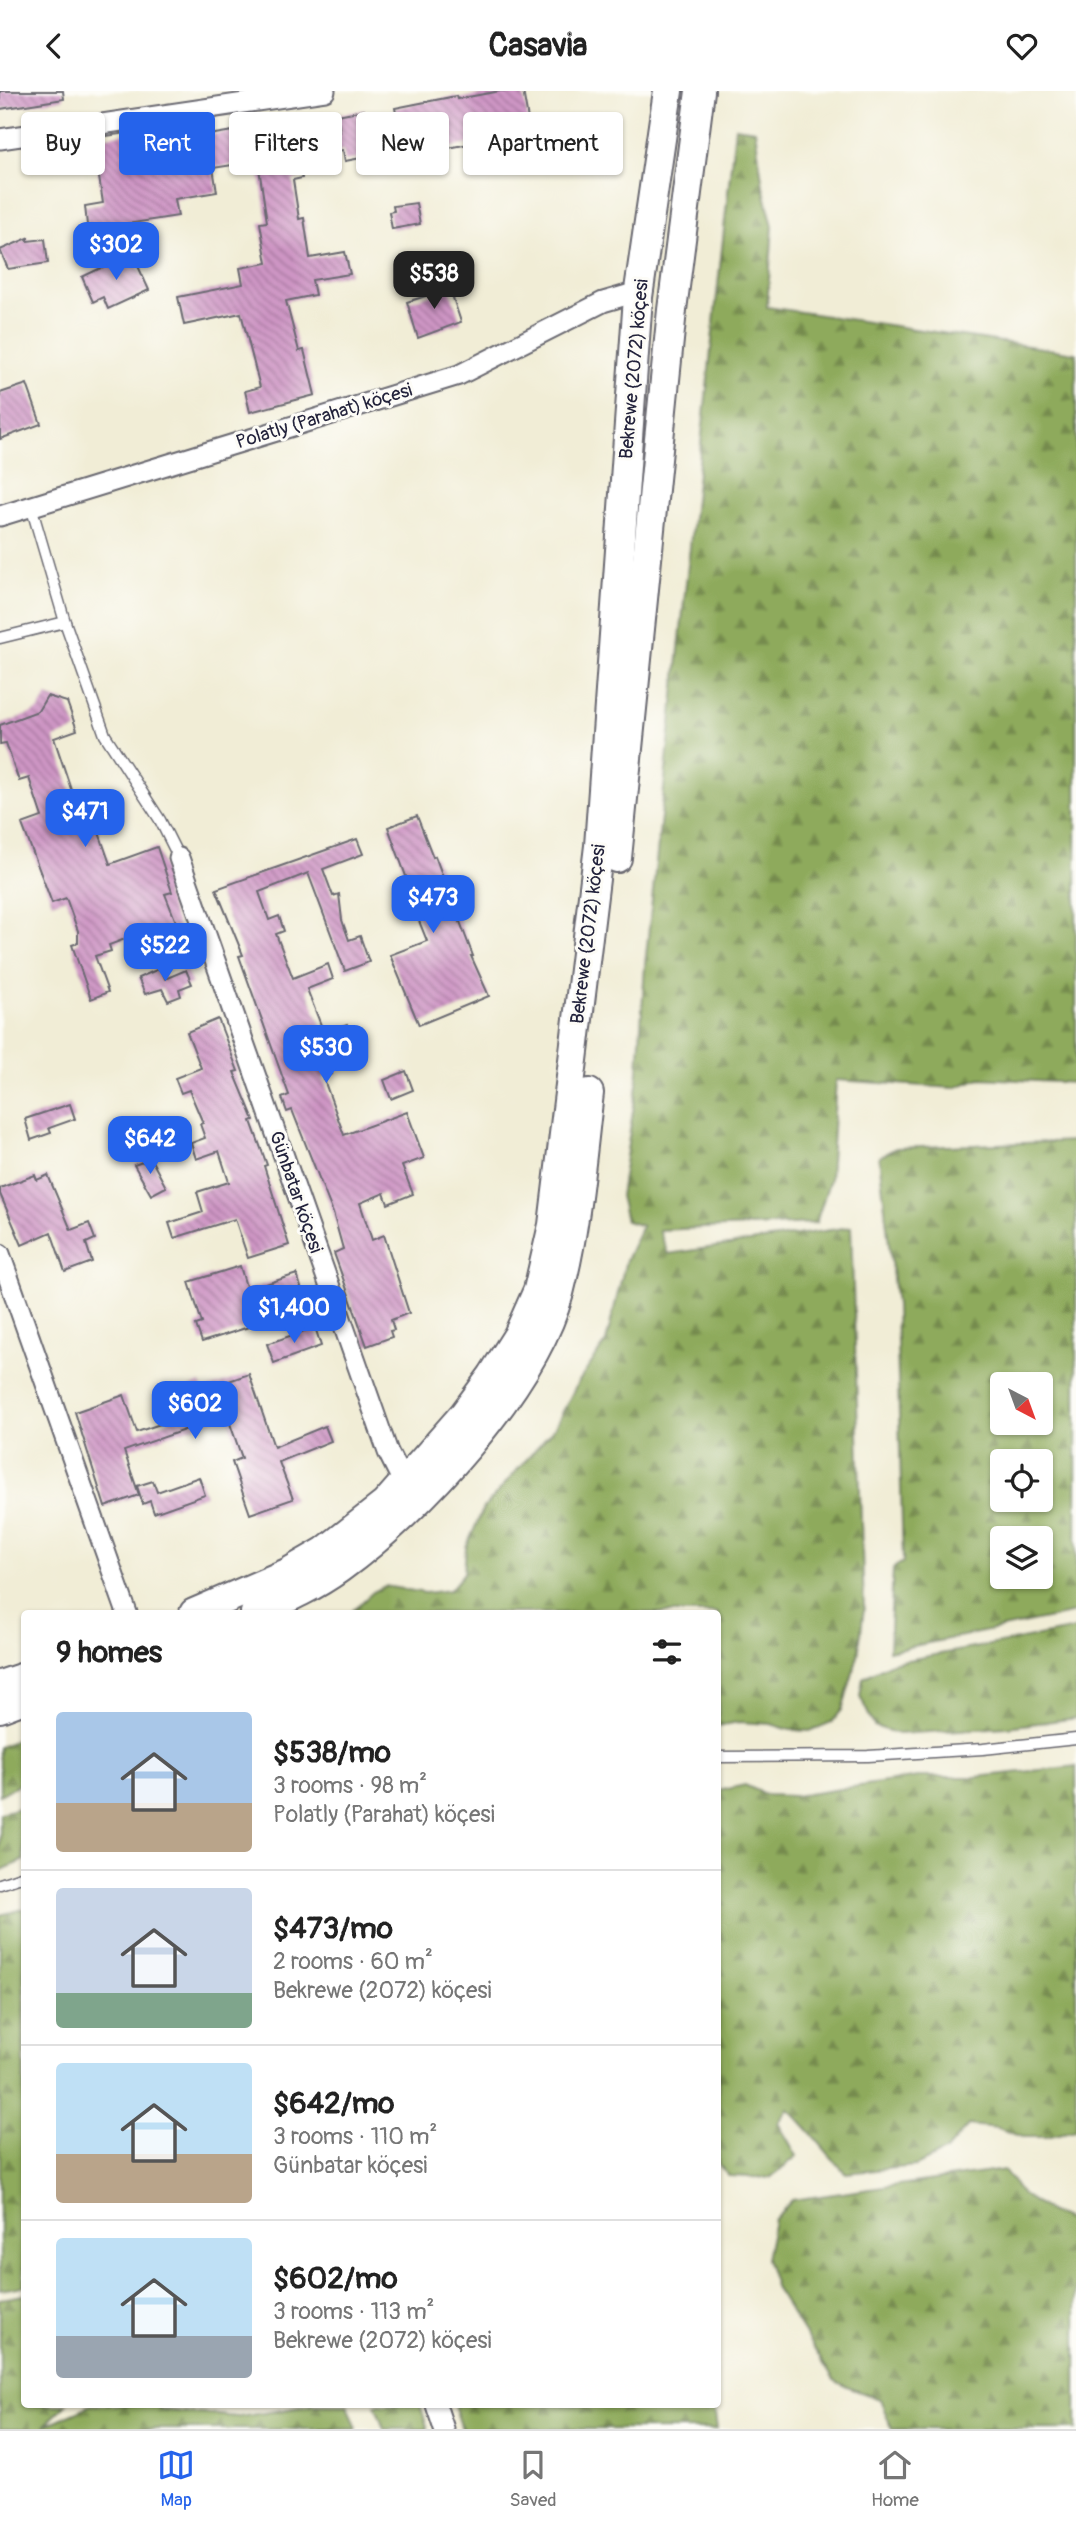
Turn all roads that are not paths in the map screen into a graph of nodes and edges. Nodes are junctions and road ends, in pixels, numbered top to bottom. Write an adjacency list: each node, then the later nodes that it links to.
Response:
1 (325, 91): 4 (street)
2 (668, 91): 5 (main road, Bekrewe (2072) köçesi)
3 (700, 91): 15 (main road, Bekrewe (2072) köçesi)
4 (0, 139)
5 (638, 297): 6 (street, Polatly (Parahat) köçesi); 12 (main road, Bekrewe (2072) köçesi)
6 (31, 506): 7 (street, Polatly (Parahat) köçesi); 8 (lane)
7 (0, 516)
8 (65, 622): 9 (lane); 10 (lane)
9 (0, 638)
10 (179, 858): 12 (street, Günbatar köçesi)
11 (0, 1254): 13 (street)
12 (404, 1484): 14 (main road, Bekrewe (2072) köçesi)
13 (126, 1610)
14 (201, 1610)
15 (261, 1610)
16 (21, 1678): 17 (main road)
17 (0, 1685)
18 (21, 1700): 19 (main road)
19 (0, 1708)
20 (1076, 1739): 21 (lane)
21 (721, 1757)
22 (21, 1877): 23 (lane)
23 (0, 1884)
24 (437, 2408): 25 (street)
25 (444, 2429)

